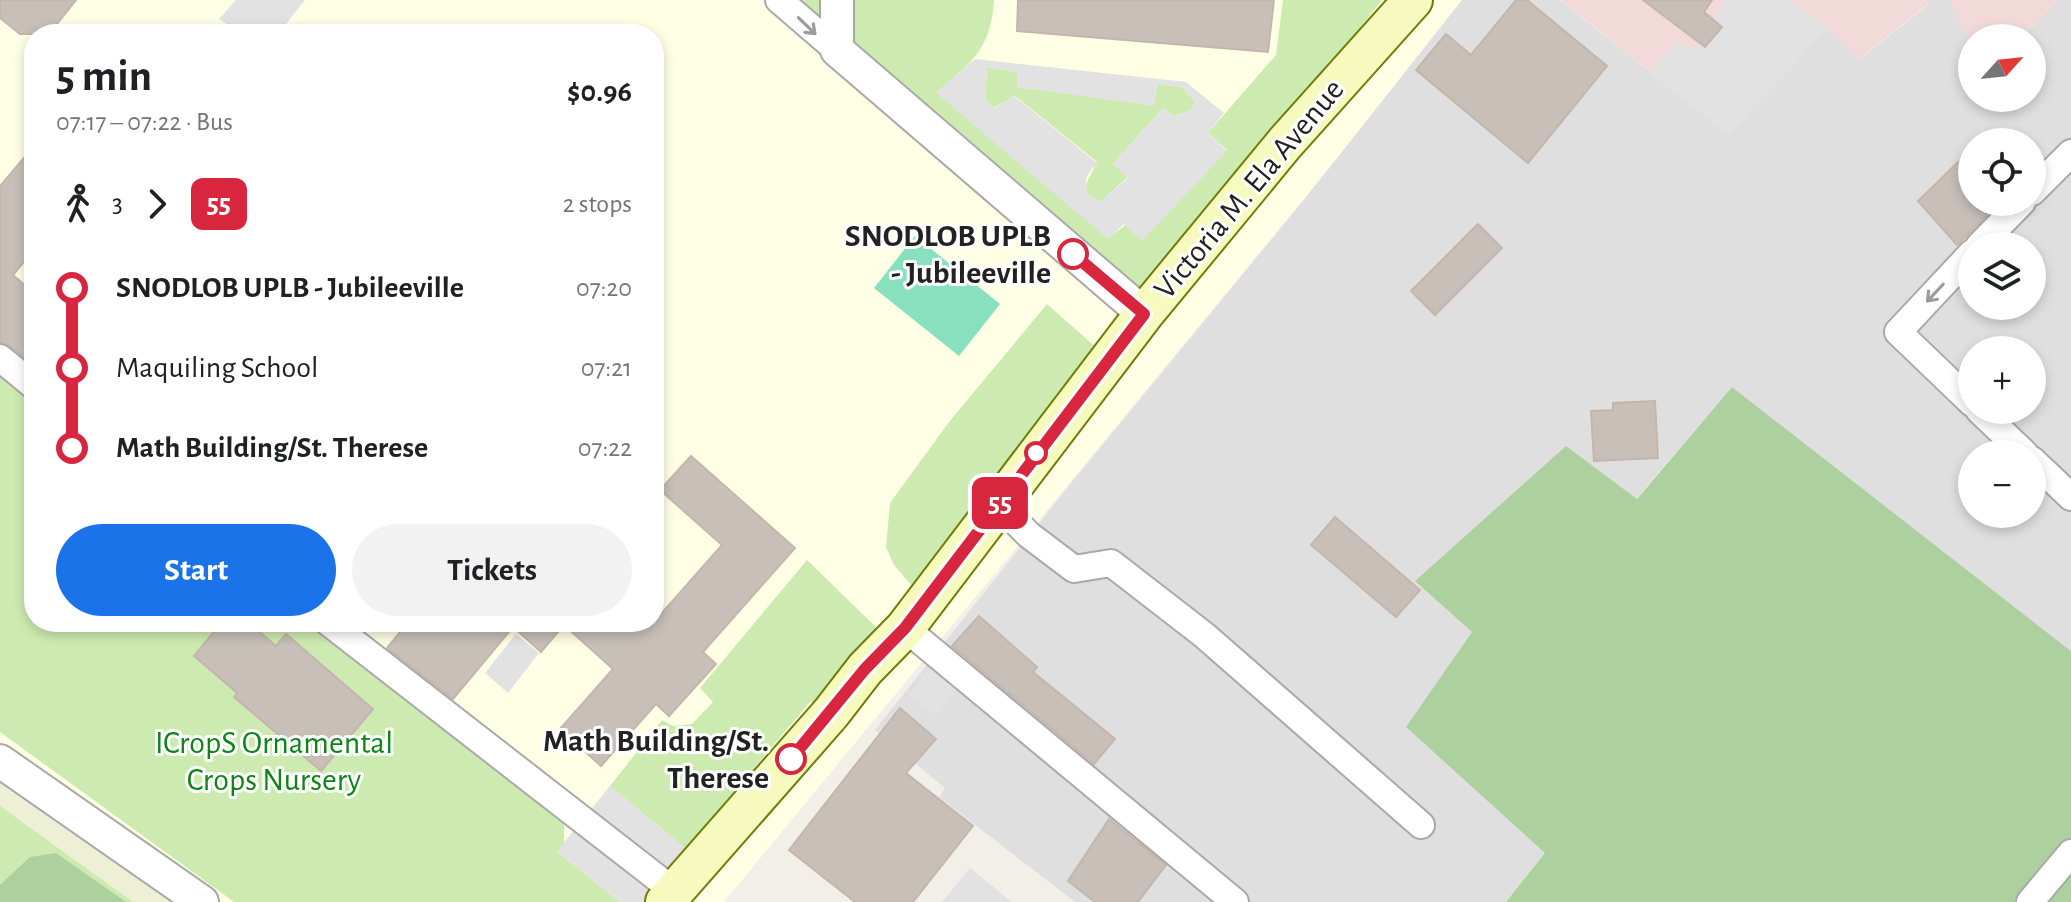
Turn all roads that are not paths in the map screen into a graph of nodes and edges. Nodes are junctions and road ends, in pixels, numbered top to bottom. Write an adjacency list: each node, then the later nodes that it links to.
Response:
1 (779, 0): 4 (street, one-way to 4)
2 (837, 0): 4 (street)
3 (1413, 0): 10 (main road, Victoria M. Ela Avenue)
4 (837, 50): 10 (street)
5 (2071, 153): 6 (street)
6 (2046, 178)
7 (2008, 216): 8 (street)
8 (1993, 232)
9 (1958, 268): 13 (street, one-way to 13)
10 (1144, 314): 18 (main road, Victoria M. Ela Avenue)
11 (0, 358): 12 (street)
12 (24, 378)
13 (1958, 390)
14 (1994, 424): 15 (street)
15 (2010, 440)
16 (2046, 473): 17 (street)
17 (2071, 497)
18 (999, 505): 19 (main road, Victoria M. Ela Avenue); 22 (street)
19 (905, 628): 24 (main road, Victoria M. Ela Avenue); 26 (street)
20 (340, 632): 24 (street)
21 (0, 761): 25 (street)
22 (1421, 825)
23 (2071, 853): 27 (street)
24 (669, 896)
25 (202, 902)
26 (1235, 902)
27 (2030, 902)

